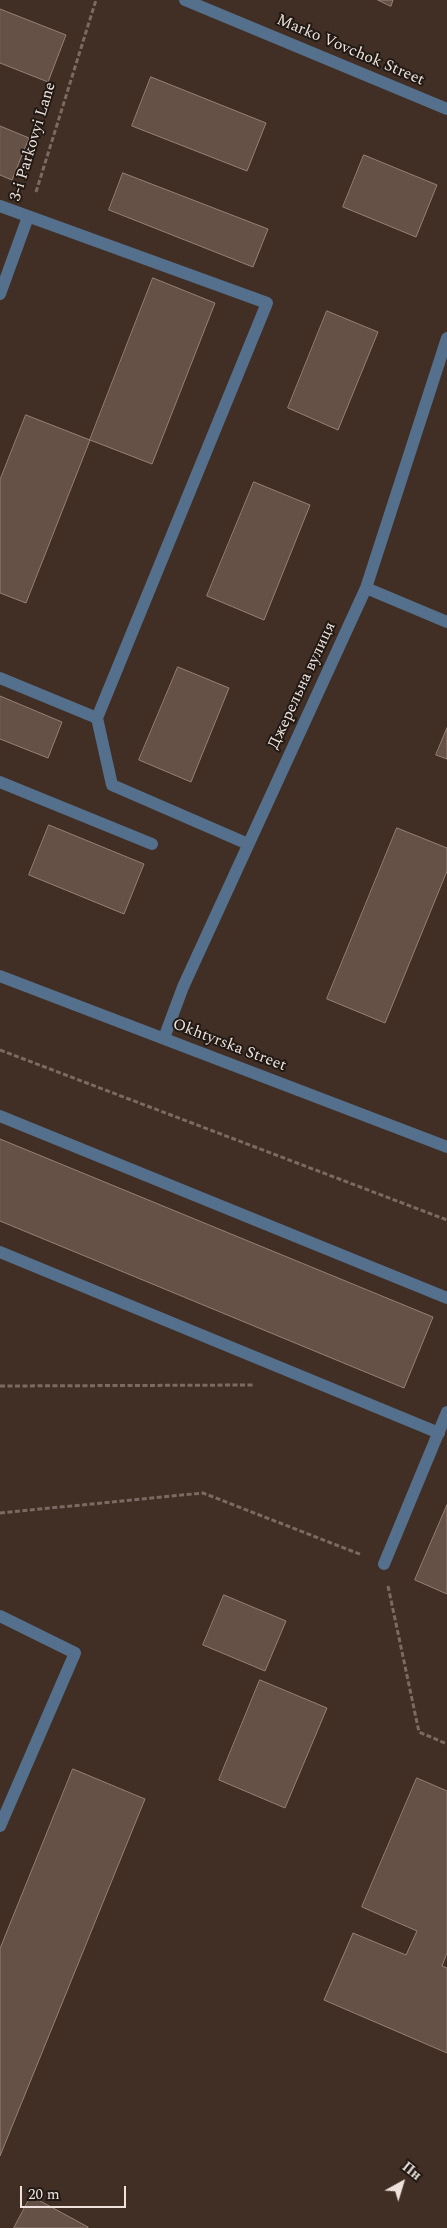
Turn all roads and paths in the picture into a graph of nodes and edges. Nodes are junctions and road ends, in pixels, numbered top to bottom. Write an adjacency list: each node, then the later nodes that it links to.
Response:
1 (96, 0): 5 (path, 3-i Parkovyi Lane)
2 (185, 0): 3 (street, Marko Vovchok Street)
3 (447, 109)
4 (0, 206): 5 (street)
5 (28, 216): 6 (street, 3-i Parkovyi Lane); 11 (street)
6 (0, 294)
7 (447, 338): 8 (street, Джерельна вулиця)
8 (366, 588): 9 (street); 14 (street, Джерельна вулиця)
9 (447, 622)
10 (0, 678): 11 (street)
11 (97, 718): 14 (street)
12 (0, 782): 13 (street)
13 (152, 844)
14 (248, 844): 16 (street, Джерельна вулиця)
15 (0, 976): 16 (street, Okhtyrska Street)
16 (164, 1038): 19 (street, Okhtyrska Street)
17 (0, 1050): 20 (path)
18 (0, 1116): 22 (street)
19 (447, 1146)
20 (447, 1220)
21 (0, 1252): 26 (street)
22 (447, 1298)
23 (263, 1385): 24 (path)
24 (0, 1386)
25 (447, 1412): 26 (street)
26 (439, 1433): 28 (street)
27 (0, 1513): 28 (path)
28 (384, 1564): 30 (path)
29 (0, 1616): 31 (street)
30 (447, 1744)
31 (0, 1826)

